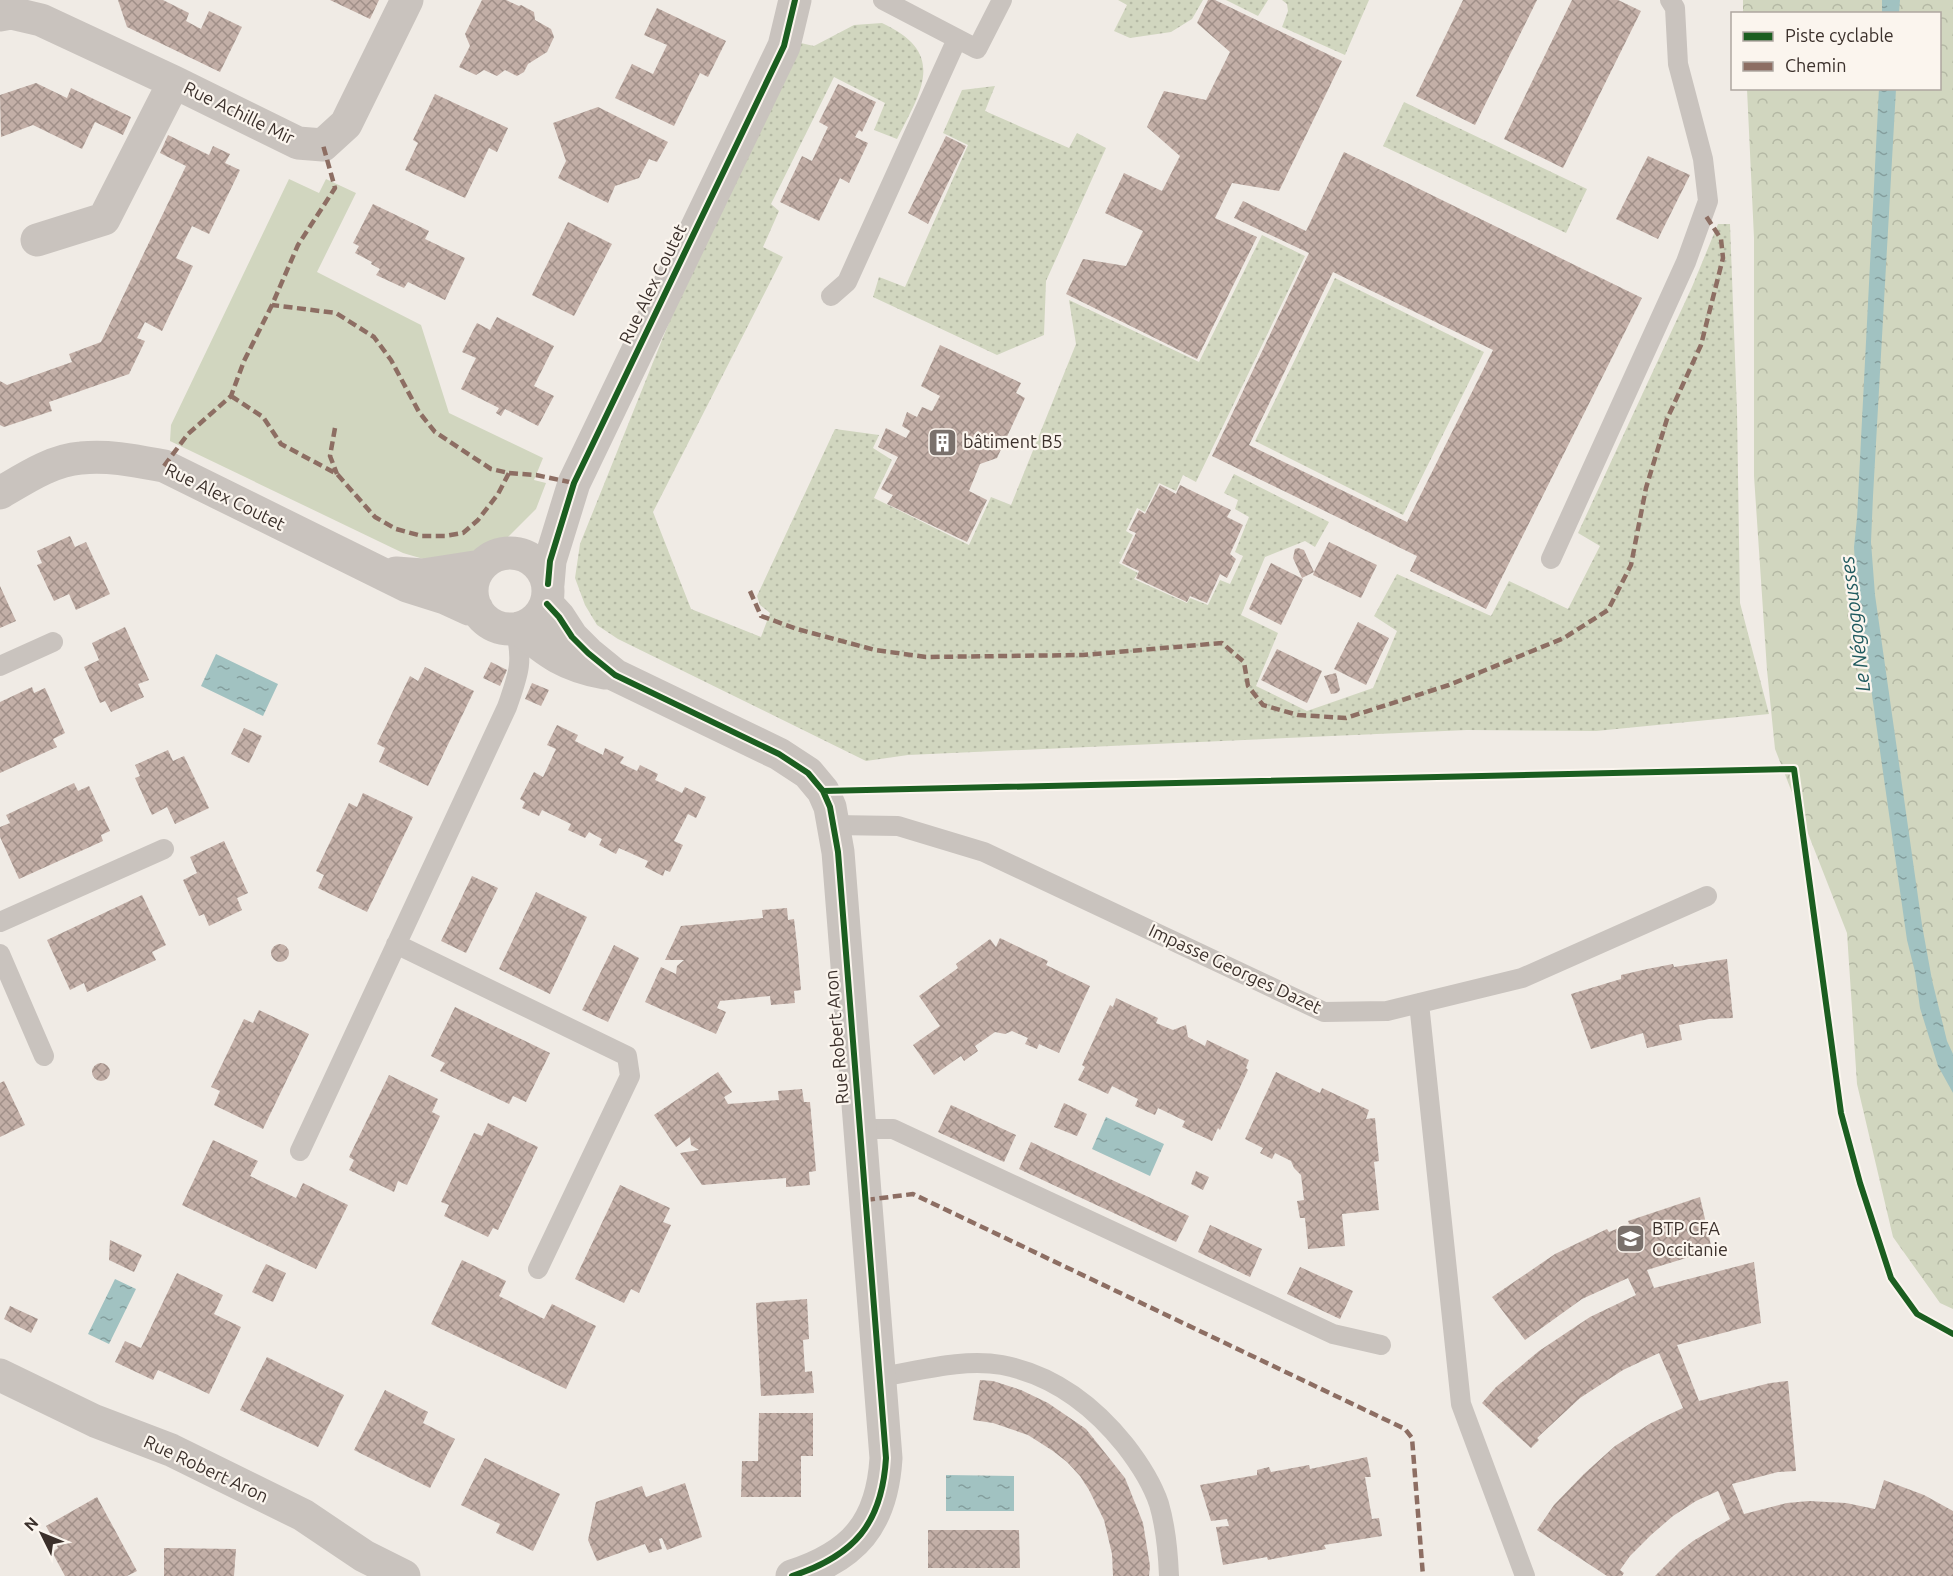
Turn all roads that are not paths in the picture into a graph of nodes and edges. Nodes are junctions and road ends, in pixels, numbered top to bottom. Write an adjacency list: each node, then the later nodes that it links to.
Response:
1 (407, 0): 8 (street, Rue Achille Mir)
2 (795, 0): 12 (street, Rue Alex Coutet)
3 (882, 0): 7 (lane)
4 (1002, 0): 7 (lane)
5 (1670, 0): 15 (lane)
6 (6, 10): 8 (street, Rue Achille Mir)
7 (957, 39): 10 (lane)
8 (174, 82): 9 (street)
9 (37, 240)
10 (831, 296)
11 (15, 476): 13 (street, Rue Alex Coutet); 16 (street, Rue Alex Coutet)
12 (574, 483): 14 (street, Rue Alex Coutet); 17 (street, Rue Alex Coutet)
13 (0, 493)
14 (494, 559): 16 (street, Rue Alex Coutet); 17 (street); 18 (street)
15 (1551, 559)
16 (377, 571): 18 (street, Rue Alex Coutet)
17 (548, 594): 19 (street); 22 (street, Rue Robert Aron)
18 (477, 609): 19 (street)
19 (517, 629): 22 (street, Rue Robert Aron); 27 (lane)
20 (53, 642): 21 (lane)
21 (0, 666)
22 (615, 675): 23 (street, Rue Robert Aron)
23 (834, 825): 29 (lane, Impasse Georges Dazet); 31 (street, Rue Robert Aron)
24 (164, 849): 26 (lane)
25 (1707, 896): 29 (lane, Impasse Georges Dazet)
26 (0, 922)
27 (396, 944): 32 (lane); 33 (lane)
28 (0, 954): 30 (lane)
29 (1419, 1004): 41 (lane)
30 (44, 1056)
31 (860, 1129): 34 (lane); 36 (street, Rue Robert Aron)
32 (300, 1151)
33 (537, 1269)
34 (1381, 1345)
35 (0, 1375): 37 (street, Rue Robert Aron)
36 (880, 1377): 39 (street, Rue Robert Aron); 40 (lane)
37 (360, 1566): 38 (street, Rue Robert Aron)
38 (404, 1576)
39 (792, 1576)
40 (1169, 1576)
41 (1526, 1576)

